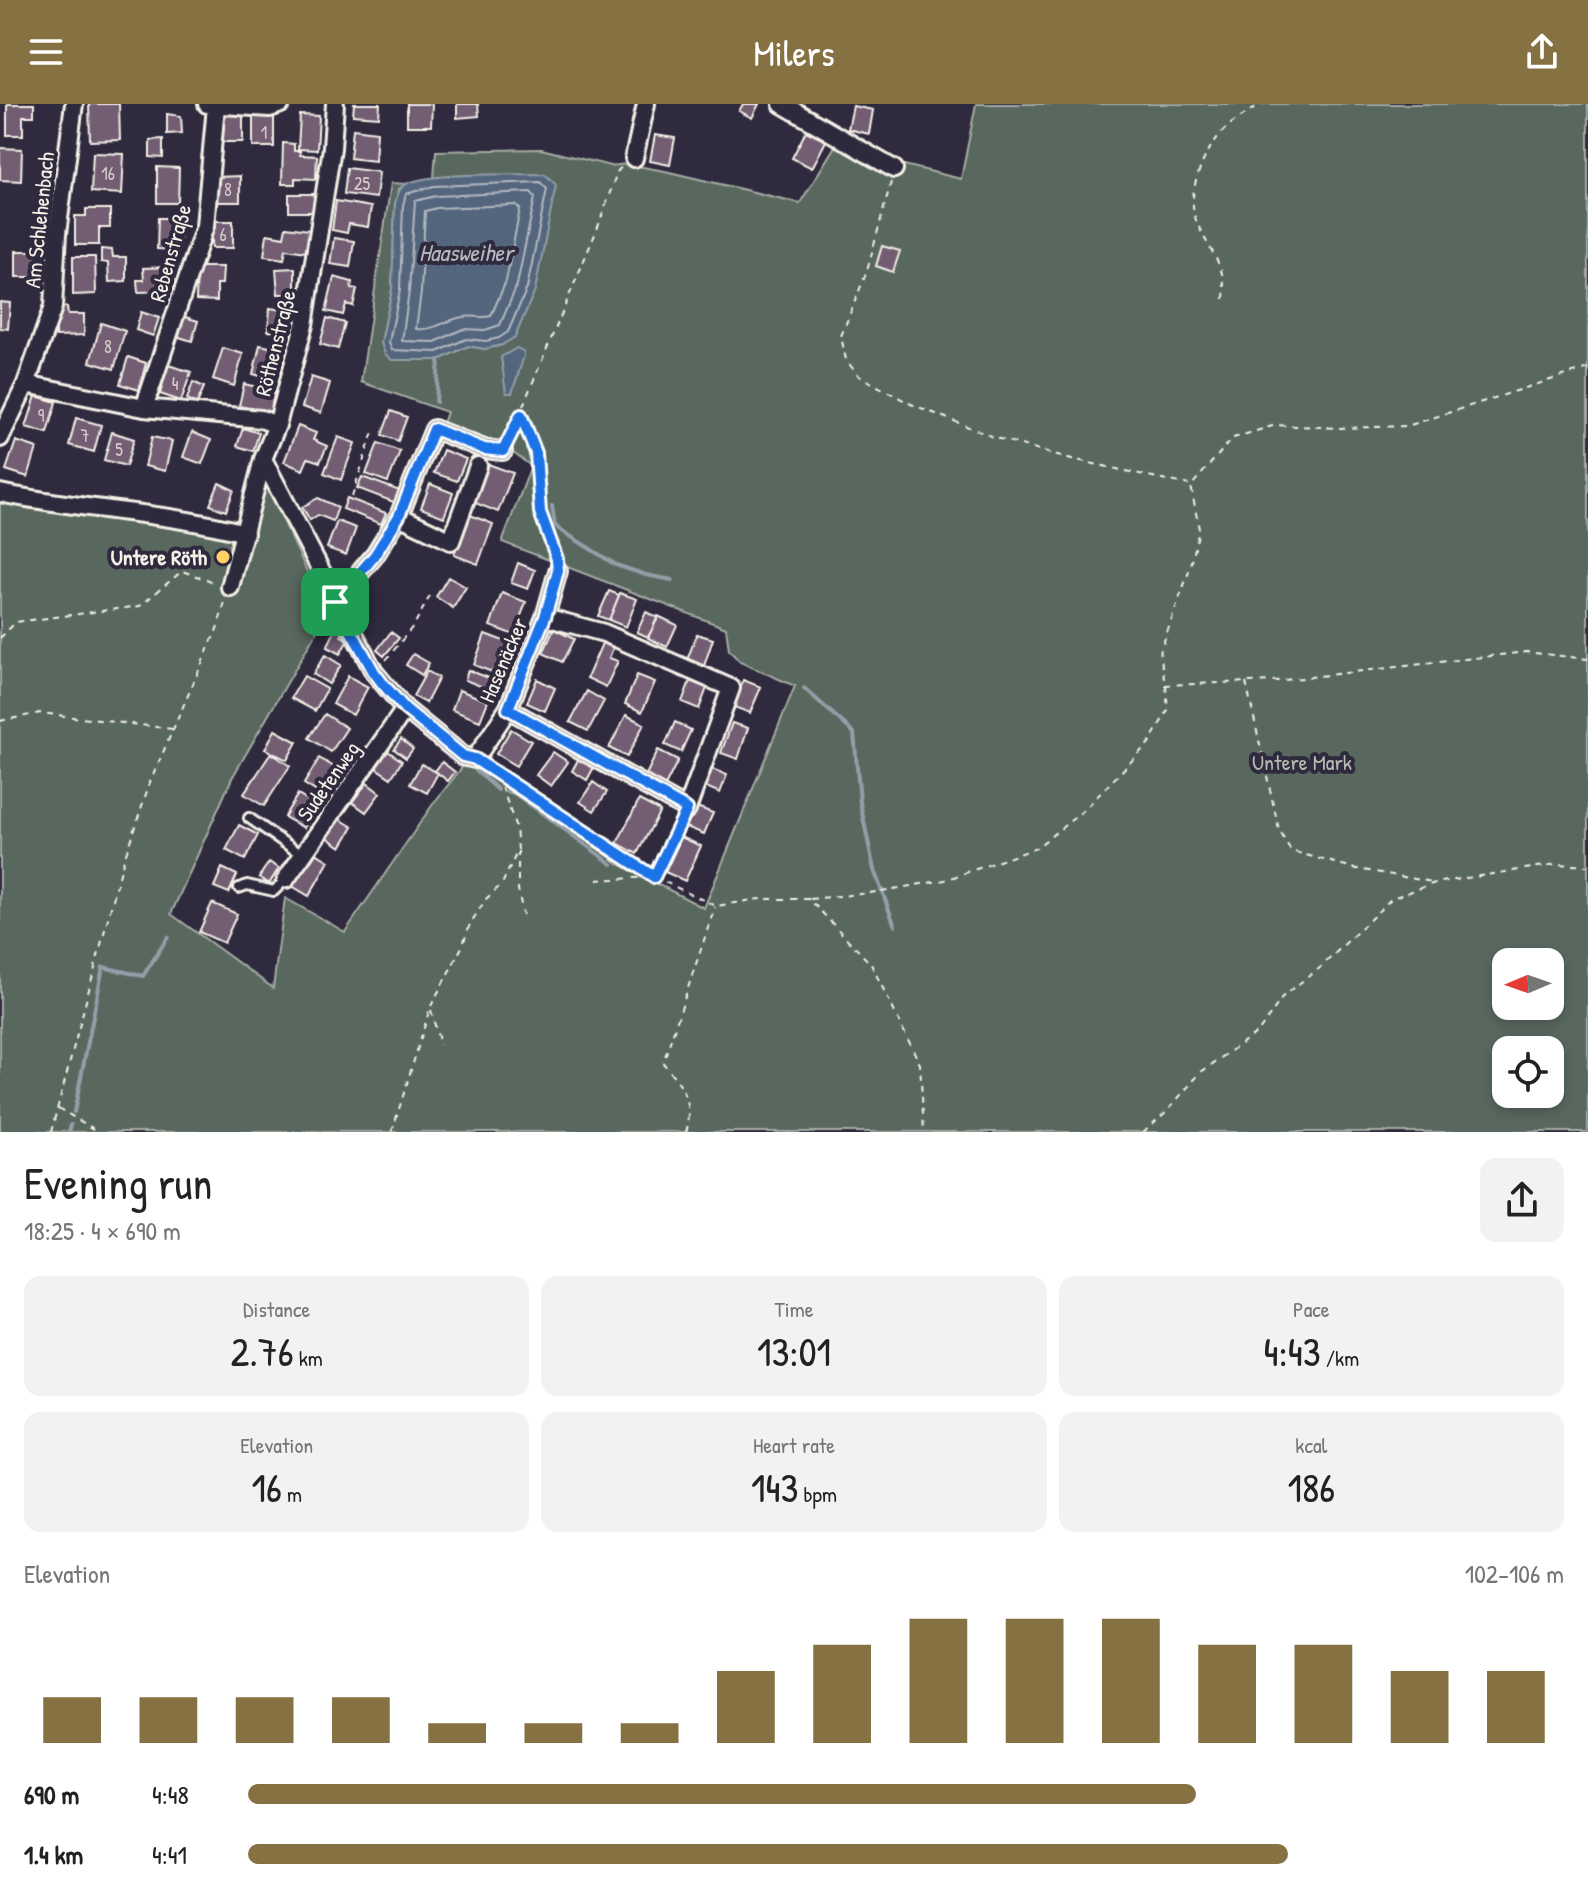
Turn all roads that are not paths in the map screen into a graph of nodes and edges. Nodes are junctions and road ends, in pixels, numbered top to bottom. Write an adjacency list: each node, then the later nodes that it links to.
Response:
1 (74, 104): 9 (street, Am Schlehenbach)
2 (281, 104): 6 (street)
3 (335, 104): 11 (street, Röthenstraße)
4 (646, 104): 7 (street)
5 (782, 104): 8 (street)
6 (211, 105): 10 (street, Rebenstraße)
7 (634, 158)
8 (894, 169)
9 (26, 384): 10 (street); 12 (street, Am Schlehenbach)
10 (144, 408): 11 (street)
11 (277, 425): 14 (street, Röthenstraße)
12 (0, 438)
13 (503, 451): 17 (street)
14 (263, 459): 18 (street, Röthenstraße); 21 (street)
15 (478, 466): 17 (street)
16 (0, 493): 18 (street)
17 (399, 516): 21 (street)
18 (245, 533): 20 (street, Röthenstraße)
19 (558, 571): 22 (street, Hasenäcker)
20 (230, 587)
21 (335, 602): 23 (street)
22 (545, 617): 24 (street, Hasenäcker); 24 (street)
23 (405, 709): 24 (street, Hasenäcker); 26 (street, Sudetenweg)
24 (508, 709)
25 (249, 818): 26 (lane)
26 (302, 856): 27 (street, Sudetenweg)
27 (286, 879): 28 (lane)
28 (239, 888)

